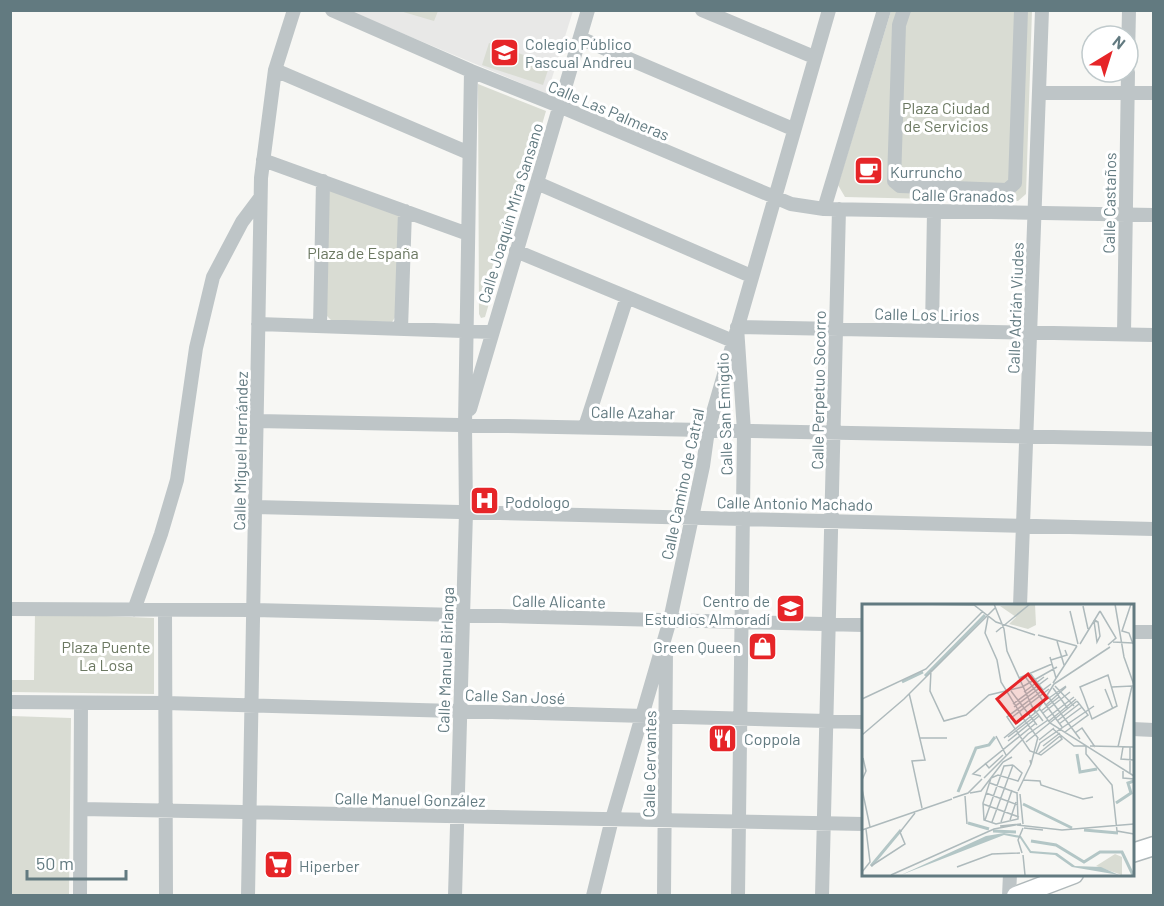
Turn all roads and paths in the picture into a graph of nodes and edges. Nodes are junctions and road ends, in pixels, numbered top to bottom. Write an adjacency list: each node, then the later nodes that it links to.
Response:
1 (294, 10): 12 (street, Calle Miguel Hernández)
2 (332, 10): 13 (street, Calle Las Palmeras)
3 (588, 10): 10 (street, Calle Joaquín Mira Sansano)
4 (702, 10): 11 (street)
5 (829, 10): 11 (street, Calle Camino de Catral)
6 (884, 10): 26 (street)
7 (904, 10): 8 (street)
8 (1021, 10)
9 (1042, 10): 15 (street, Calle Adrián Viudes)
10 (580, 38): 18 (street, Calle Joaquín Mira Sansano); 19 (street)
11 (814, 57): 19 (street, Calle Camino de Catral)
12 (275, 70): 20 (street); 21 (street, Calle Miguel Hernández)
13 (471, 71): 18 (street, Calle Las Palmeras); 20 (street, Calle Manuel Birlanga)
14 (1127, 84): 16 (street, Calle Castaños)
15 (1039, 93): 16 (street); 30 (street, Calle Adrián Viudes)
16 (1127, 93): 17 (street); 31 (street, Calle Castaños)
17 (1154, 93)
18 (559, 106): 23 (street, Calle Joaquín Mira Sansano); 25 (street, Calle Las Palmeras)
19 (793, 129): 25 (street, Calle Camino de Catral)
20 (469, 153): 33 (street, Calle Manuel Birlanga)
21 (263, 160): 22 (street); 24 (street, Calle Miguel Hernández)
22 (323, 181): 28 (street); 38 (street)
23 (537, 183): 34 (street, Calle Joaquín Mira Sansano); 35 (street)
24 (260, 198): 37 (street, Calle Miguel Hernández); 66 (street)
25 (773, 198): 26 (street, Calle Granados); 35 (street, Calle Camino de Catral)
26 (824, 209): 27 (street, Calle Granados)
27 (839, 209): 29 (street, Calle Granados); 41 (street, Calle Perpetuo Socorro)
28 (405, 211): 33 (street); 40 (street)
29 (934, 211): 30 (street, Calle Granados); 42 (street)
30 (1035, 213): 31 (street, Calle Granados); 45 (street, Calle Adrián Viudes)
31 (1126, 215): 32 (street, Calle Granados); 46 (street, Calle Castaños)
32 (1154, 216)
33 (468, 234): 43 (street, Calle Manuel Birlanga)
34 (516, 251): 36 (street); 44 (street, Calle Joaquín Mira Sansano)
35 (751, 276): 39 (street, Calle Camino de Catral)
36 (627, 297): 48 (street); 51 (street)
37 (258, 324): 38 (street); 49 (street, Calle Miguel Hernández)
38 (320, 326): 40 (street)
39 (737, 327): 41 (street, Calle Los Lirios); 48 (street, Calle Camino de Catral); 53 (street, Calle San Emigdio)
40 (401, 329): 43 (street)
41 (836, 329): 42 (street, Calle Los Lirios); 54 (street, Calle Perpetuo Socorro)
42 (932, 330): 45 (street, Calle Los Lirios)
43 (466, 331): 44 (street); 50 (street, Calle Manuel Birlanga)
44 (492, 332): 50 (street, Calle Joaquín Mira Sansano)
45 (1030, 333): 46 (street, Calle Los Lirios); 55 (street, Calle Adrián Viudes)
46 (1124, 334): 47 (street, Calle Los Lirios)
47 (1154, 335)
48 (733, 341): 52 (street, Calle Camino de Catral)
49 (256, 421): 50 (street, Calle Azahar); 57 (street, Calle Miguel Hernández)
50 (465, 425): 51 (street, Calle Azahar); 58 (street, Calle Manuel Birlanga)
51 (585, 428): 52 (street, Calle Azahar)
52 (708, 430): 53 (street, Calle Azahar); 59 (street, Calle Camino de Catral)
53 (744, 431): 54 (street, Calle Azahar); 60 (street, Calle San Emigdio)
54 (834, 432): 55 (street, Calle Azahar); 61 (street, Calle Perpetuo Socorro)
55 (1026, 436): 56 (street, Calle Azahar); 62 (street, Calle Adrián Viudes)
56 (1154, 439)
57 (255, 507): 58 (street, Calle Antonio Machado); 68 (street, Calle Miguel Hernández)
58 (466, 512): 59 (street, Calle Antonio Machado); 69 (street, Calle Manuel Birlanga)
59 (692, 517): 60 (street, Calle Antonio Machado); 73 (street, Calle Camino de Catral)
60 (743, 519): 61 (street, Calle Antonio Machado); 70 (street, Calle San Emigdio)
61 (831, 521): 62 (street, Calle Antonio Machado); 71 (street, Calle Perpetuo Socorro)
62 (1023, 525): 63 (street, Calle Antonio Machado); 64 (street, Calle Adrián Viudes)
63 (1154, 529)
64 (1020, 604)
65 (10, 609): 66 (street, Calle Alicante)
66 (134, 610): 67 (street, Calle Alicante)
67 (165, 610): 68 (street, Calle Alicante); 78 (street)
68 (253, 610): 69 (street, Calle Alicante); 79 (street, Calle Miguel Hernández)
69 (463, 615): 73 (street, Calle Alicante); 80 (street, Calle Manuel Birlanga)
70 (742, 622): 71 (street, Calle Alicante); 73 (street, Calle Alicante); 83 (street, Calle San Emigdio)
71 (829, 624): 72 (street, Calle Alicante); 84 (street, Calle Perpetuo Socorro)
72 (862, 625)
73 (668, 627): 81 (street, Calle Camino de Catral); 82 (street, Calle Cervantes)
74 (1134, 632): 75 (street)
75 (1154, 632)
76 (10, 702): 77 (street, Calle San José)
77 (81, 703): 78 (street, Calle San José); 88 (street)
78 (165, 703): 79 (street, Calle San José); 89 (street)
79 (252, 706): 80 (street, Calle San José); 90 (street, Calle Miguel Hernández)
80 (460, 711): 81 (street, Calle San José); 91 (street, Calle Manuel Birlanga)
81 (641, 716): 82 (street, Calle San José); 92 (street, Calle Camino de Catral)
82 (666, 717): 83 (street, Calle San José); 93 (street, Calle Cervantes)
83 (741, 719): 84 (street, Calle San José); 94 (street, Calle San Emigdio)
84 (826, 721): 85 (street, Calle San José); 95 (street, Calle Perpetuo Socorro)
85 (862, 722)
86 (1134, 729): 87 (street)
87 (1154, 730)
88 (81, 809): 89 (street, Calle Manuel González); 101 (street)
89 (166, 811): 90 (street, Calle Manuel González); 102 (street)
90 (250, 812): 91 (street, Calle Manuel González); 103 (street, Calle Miguel Hernández)
91 (458, 816): 92 (street, Calle Manuel González); 104 (street, Calle Manuel Birlanga)
92 (612, 819): 93 (street, Calle Manuel González); 105 (street, Calle Camino de Catral)
93 (665, 820): 94 (street, Calle Manuel González); 106 (street, Calle Cervantes)
94 (739, 822): 95 (street, Calle Manuel González); 107 (street, Calle San Emigdio)
95 (824, 823): 96 (street, Calle Manuel González); 108 (street, Calle Perpetuo Socorro)
96 (862, 824)
97 (1154, 846): 98 (main road)
98 (1134, 852)
99 (1010, 876): 109 (street)
100 (1069, 876): 110 (main road)
101 (80, 896)
102 (166, 896)
103 (248, 896)
104 (455, 896)
105 (593, 896)
106 (664, 896)
107 (738, 896)
108 (822, 896)
109 (1009, 896)
110 (1016, 896)

